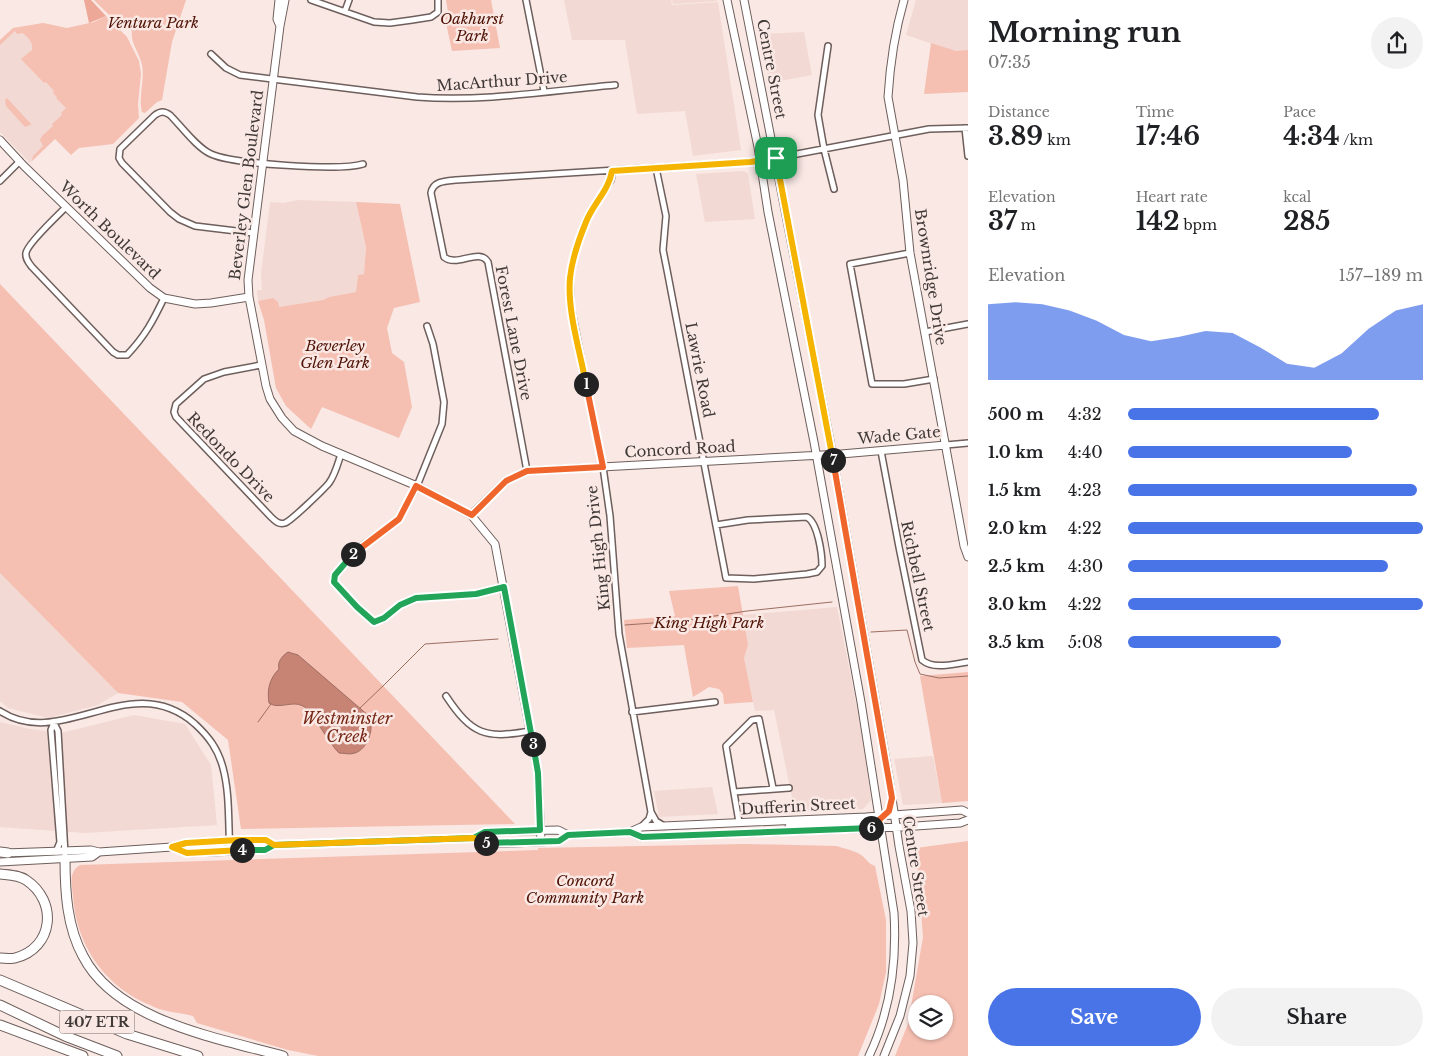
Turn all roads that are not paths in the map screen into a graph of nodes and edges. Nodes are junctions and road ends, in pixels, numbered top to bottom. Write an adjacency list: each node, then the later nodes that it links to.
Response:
1 (279, 0): 11 (main road, Beverley Glen Boulevard)
2 (285, 0): 11 (main road, Beverley Glen Boulevard)
3 (311, 0): 10 (street)
4 (349, 0): 10 (street)
5 (438, 0): 10 (street)
6 (526, 0): 16 (street)
7 (728, 0): 24 (main road, Centre Street)
8 (744, 0): 22 (main road, Centre Street)
9 (904, 0): 18 (main road, Brownridge Drive)
10 (345, 11)
11 (280, 26): 14 (main road, Beverley Glen Boulevard)
12 (828, 46): 20 (street)
13 (211, 54): 14 (street, MacArthur Drive)
14 (273, 79): 16 (street, MacArthur Drive); 25 (main road, Beverley Glen Boulevard)
15 (615, 85): 16 (street, MacArthur Drive)
16 (544, 91)
17 (966, 128): 18 (street); 21 (street)
18 (895, 135): 20 (street); 33 (main road, Brownridge Drive)
19 (0, 140): 23 (main road, Worth Boulevard)
20 (824, 149): 22 (street); 30 (street)
21 (968, 156)
22 (776, 158): 24 (street); 46 (main road, Centre Street)
23 (20, 161): 29 (street); 31 (main road, Worth Boulevard)
24 (760, 161): 27 (street); 45 (main road, Centre Street)
25 (262, 163): 26 (street); 32 (main road, Beverley Glen Boulevard); 32 (street)
26 (363, 164)
27 (656, 168): 28 (street); 47 (street, Lawrie Road)
28 (612, 171): 48 (street, King High Drive); 49 (street, Forest Lane Drive)
29 (0, 181)
30 (834, 189)
31 (66, 207): 35 (main road, Worth Boulevard); 35 (street)
32 (253, 233): 34 (main road, Beverley Glen Boulevard)
33 (910, 253): 38 (main road, Brownridge Drive); 40 (street)
34 (249, 297): 35 (main road, Worth Boulevard); 39 (main road, Beverley Glen Boulevard)
35 (164, 298)
36 (968, 324): 38 (street)
37 (427, 326): 50 (street)
38 (925, 332): 40 (main road, Brownridge Drive)
39 (261, 365): 44 (main road, Beverley Glen Boulevard); 44 (street, Redondo Drive)
40 (934, 379): 42 (main road, Brownridge Drive)
41 (968, 443): 42 (street, Wade Gate)
42 (946, 444): 43 (main road, Wade Gate); 53 (main road, Brownridge Drive)
43 (881, 451): 46 (main road, Wade Gate); 55 (street, Richbell Street)
44 (342, 454): 50 (main road, Beverley Glen Boulevard)
45 (816, 454): 46 (main road, Wade Gate); 47 (main road, Concord Road); 69 (main road, Centre Street)
46 (832, 454): 65 (main road, Centre Street)
47 (705, 462): 48 (main road, Concord Road); 52 (street, Lawrie Road)
48 (603, 467): 49 (main road, Concord Road); 59 (street, King High Drive)
49 (527, 471): 51 (main road, Concord Road)
50 (416, 486): 51 (main road, Beverley Glen Boulevard); 54 (street)
51 (472, 515): 54 (main road, Beverley Glen Boulevard)
52 (716, 525): 52 (street, Lawrie Road)
53 (968, 557)
54 (504, 587): 61 (main road, Beverley Glen Boulevard)
55 (968, 662)
56 (446, 696): 61 (street)
57 (715, 702): 59 (street)
58 (0, 711): 60 (street)
59 (632, 712): 66 (street, King High Drive)
60 (54, 722): 81 (street); 87 (street); 88 (street)
61 (530, 731): 76 (main road, Beverley Glen Boulevard)
62 (772, 788): 63 (street); 64 (street); 64 (street)
63 (789, 788)
64 (734, 792): 71 (street)
65 (892, 798): 68 (main road, Centre Street); 69 (main road)
66 (651, 812): 72 (street); 73 (street)
67 (968, 813): 68 (main road, Dufferin Street)
68 (894, 815): 69 (main road, Dufferin Street); 74 (main road, Centre Street)
69 (881, 817): 71 (main road, Dufferin Street); 75 (main road, Centre Street); 78 (main road)
70 (968, 820): 74 (main road, Dufferin Street)
71 (739, 822): 72 (main road, Dufferin Street)
72 (664, 826): 73 (main road, Dufferin Street)
73 (641, 827): 77 (main road, Dufferin Street)
74 (896, 827): 75 (main road, Dufferin Street); 100 (main road, Centre Street)
75 (880, 828): 78 (main road, Dufferin Street); 99 (main road, Centre Street)
76 (540, 830): 79 (main road, Dufferin Street); 80 (main road, Dufferin Street); 82 (main road, Beverley Glen Boulevard)
77 (630, 832): 78 (main road, Dufferin Street); 79 (main road, Dufferin Street)
78 (749, 833)
79 (568, 835): 82 (main road, Dufferin Street)
80 (474, 838): 82 (main road, Dufferin Street); 83 (main road, Dufferin Street)
81 (229, 841): 83 (main road, Dufferin Street); 84 (main road, Dufferin Street); 85 (street)
82 (541, 842)
83 (274, 845): 85 (main road, Dufferin Street)
84 (172, 847): 85 (main road, Dufferin Street); 88 (main road, Dufferin Street)
85 (230, 851)
86 (3, 852): 87 (main road, Dufferin Street)
87 (56, 852): 88 (main road, Dufferin Street)
88 (65, 855): 89 (main road, Dufferin Street); 98 (highway)
89 (0, 862)
90 (0, 874): 91 (highway)
91 (0, 958)
92 (0, 980): 97 (highway, 407 ETR)
93 (0, 1005): 96 (highway, 407 ETR)
94 (0, 1025): 95 (highway)
95 (83, 1056)
96 (117, 1056)
97 (198, 1056)
98 (283, 1056)
99 (869, 1056)
100 (884, 1056)

